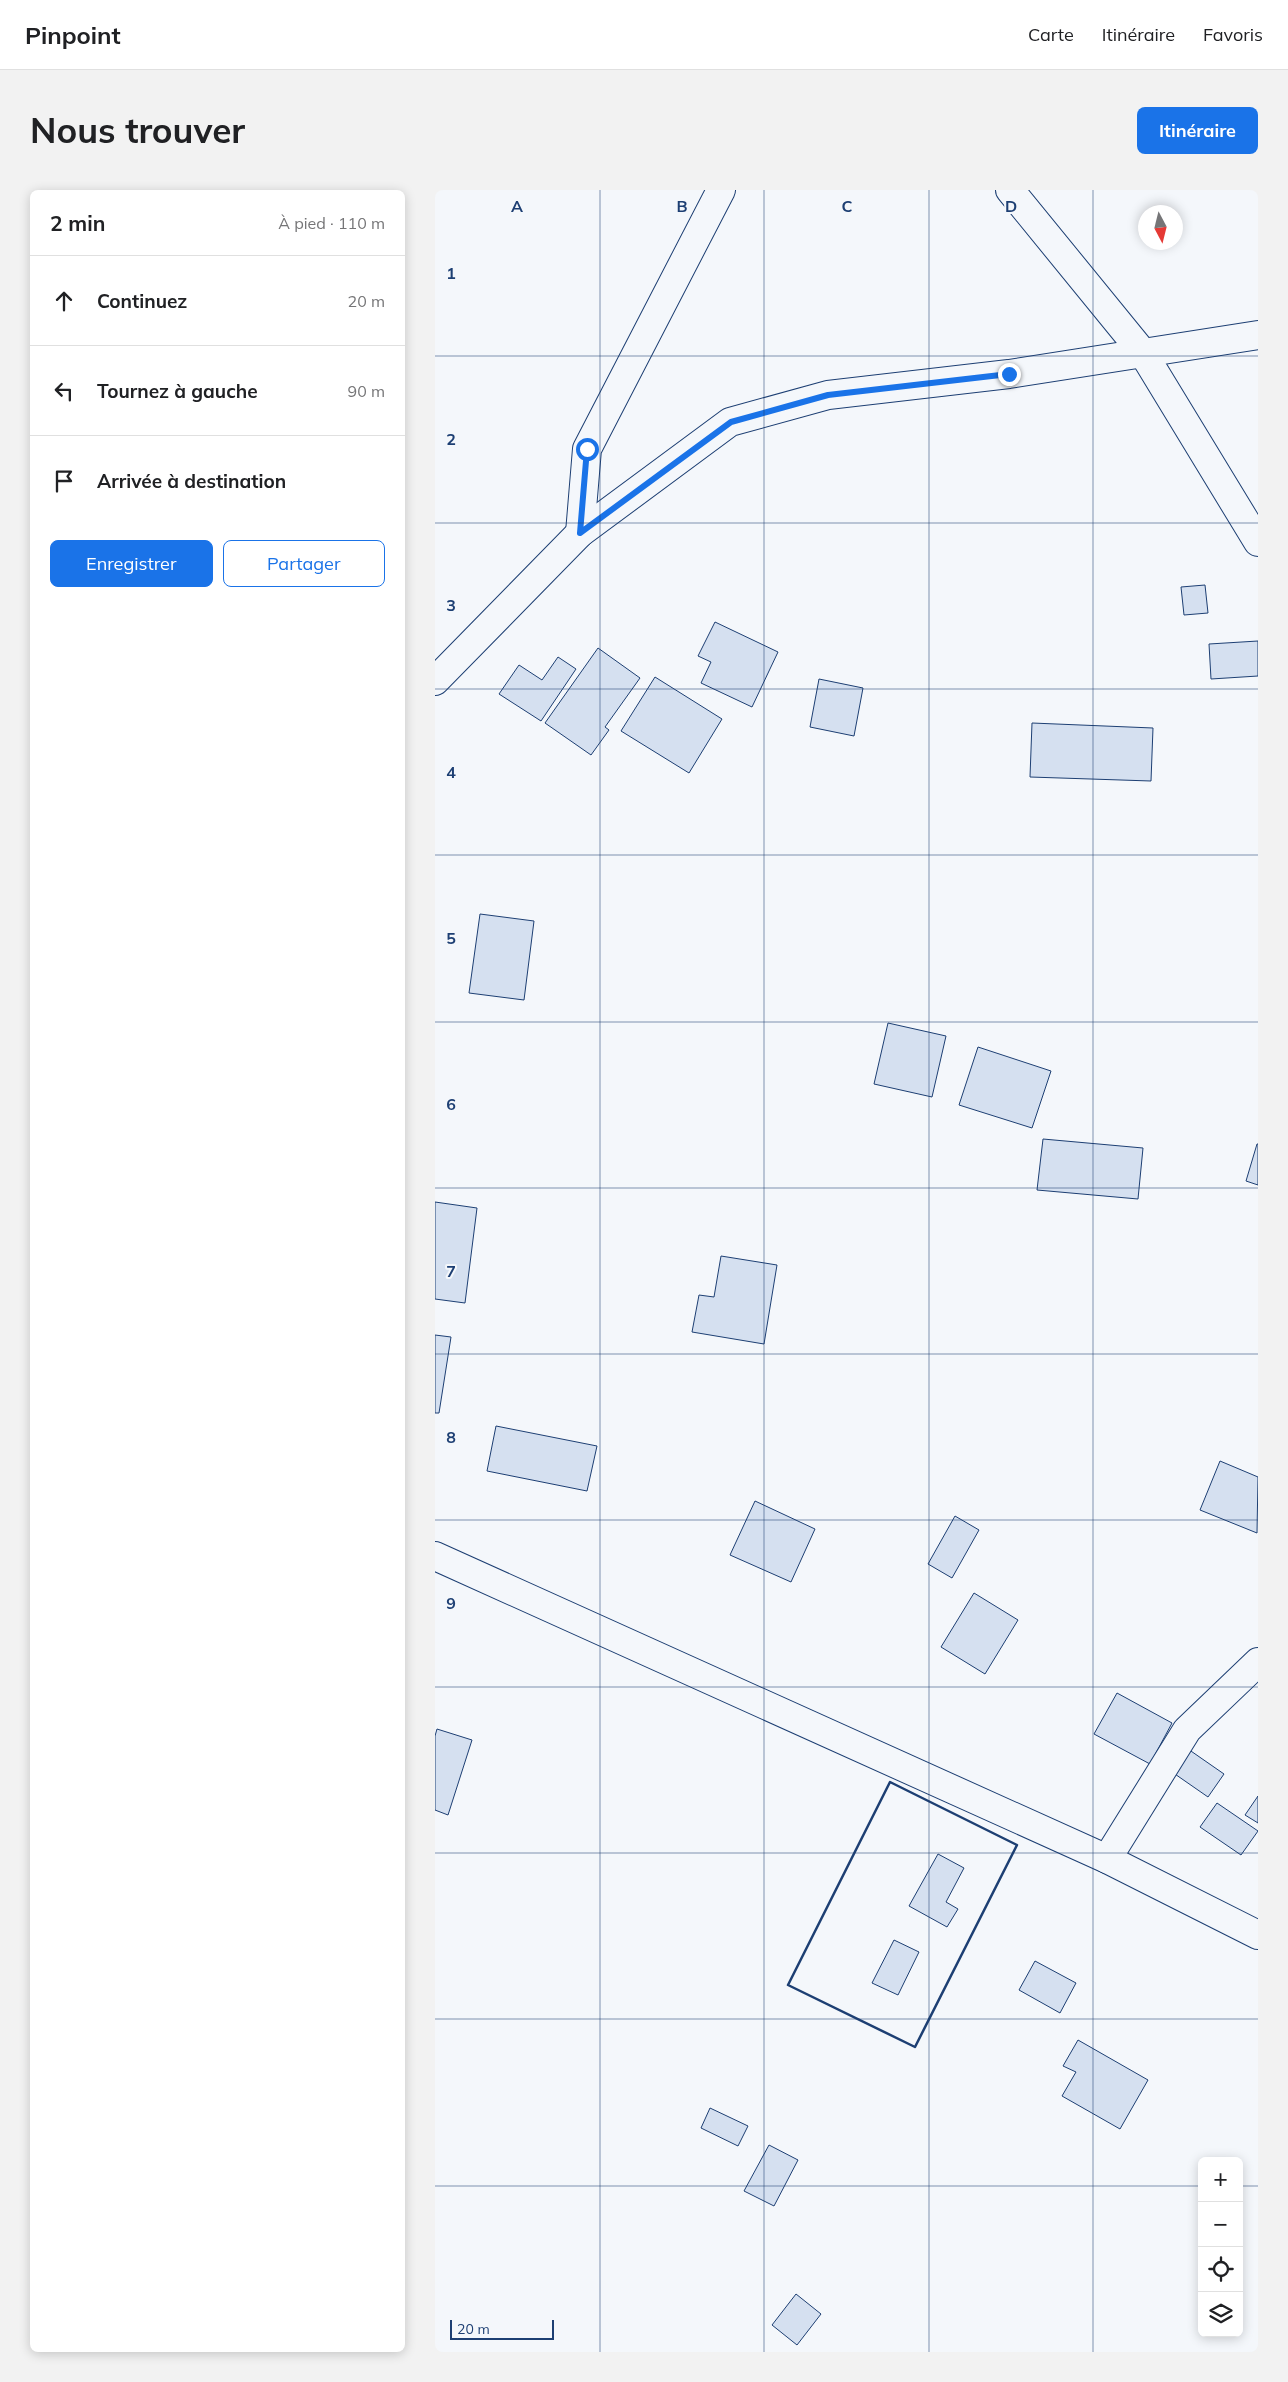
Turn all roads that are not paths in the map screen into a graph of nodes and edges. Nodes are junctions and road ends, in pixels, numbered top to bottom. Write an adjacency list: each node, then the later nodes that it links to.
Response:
1 (721, 190): 5 (street)
2 (1010, 190): 4 (street)
3 (1258, 335): 4 (street)
4 (1143, 353): 5 (street); 6 (street)
5 (580, 533): 7 (street)
6 (1258, 542)
7 (435, 681)
8 (435, 1556): 10 (street)
9 (1258, 1662): 10 (street)
10 (1107, 1859): 11 (street)
11 (1258, 1935)

